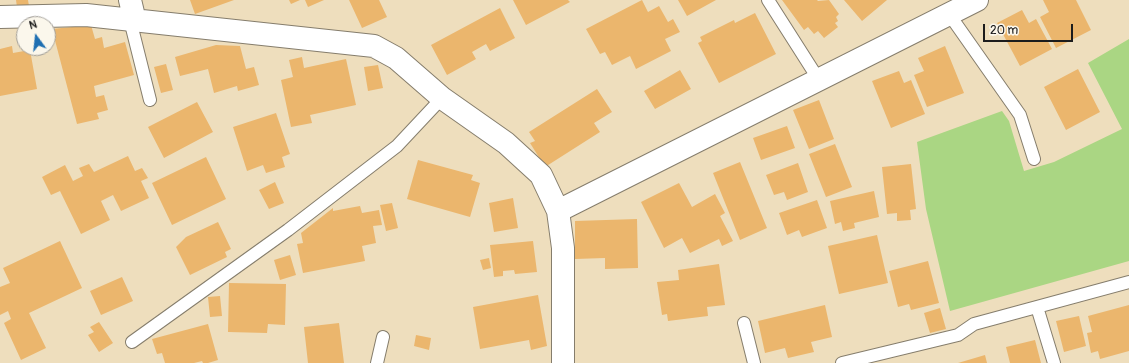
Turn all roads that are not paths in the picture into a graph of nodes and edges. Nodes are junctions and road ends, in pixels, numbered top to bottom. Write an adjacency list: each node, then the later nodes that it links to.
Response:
1 (768, 0): 6 (lane)
2 (977, 0): 4 (street)
3 (132, 14): 5 (street); 7 (street); 8 (lane)
4 (949, 14): 6 (street); 9 (lane)
5 (0, 17)
6 (819, 80): 10 (street)
7 (442, 98): 10 (street); 15 (lane)
8 (150, 100)
9 (1034, 159)
10 (558, 211): 17 (street)
11 (1129, 282): 12 (lane)
12 (1037, 307): 19 (lane); 20 (lane)
13 (744, 323): 18 (lane)
14 (383, 337): 16 (lane)
15 (132, 342)
16 (377, 363)
17 (563, 363)
18 (754, 363)
19 (842, 363)
20 (1054, 363)

